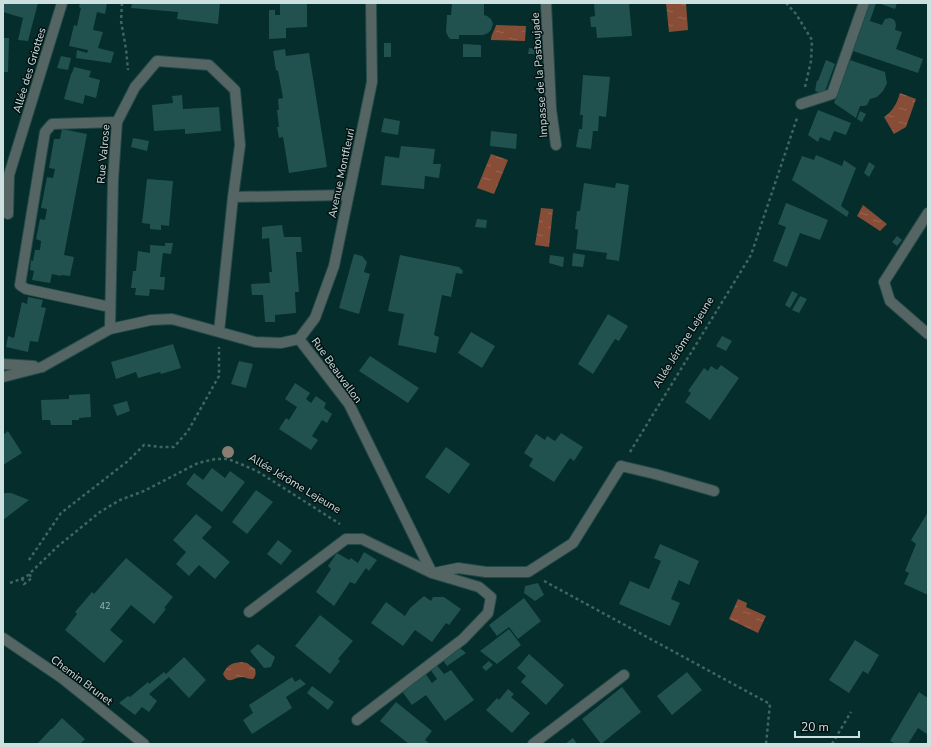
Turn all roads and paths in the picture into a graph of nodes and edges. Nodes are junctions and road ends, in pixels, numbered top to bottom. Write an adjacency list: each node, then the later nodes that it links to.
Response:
1 (62, 3): 14 (street, Allée des Griottes)
2 (122, 3): 7 (path)
3 (371, 3): 11 (street, Avenue Montfleuri)
4 (546, 3): 10 (street, Impasse de la Pastoujade)
5 (786, 3): 8 (path, Allée Jérôme Lejeune)
6 (864, 3): 8 (street)
7 (133, 91): 9 (street, Rue Valrose); 12 (street, Rue Valrose)
8 (801, 104): 23 (path, Allée Jérôme Lejeune)
9 (117, 122): 15 (street, Rue Valrose); 15 (street)
10 (556, 144)
11 (348, 195): 12 (street); 19 (street, Avenue Montfleuri)
12 (233, 197): 17 (street, Rue Valrose)
13 (928, 213): 18 (street)
14 (8, 214)
15 (110, 307): 16 (street, Rue Valrose)
16 (110, 329): 17 (street, Rue Beauvallon); 21 (street, Rue Beauvallon)
17 (219, 332): 19 (street, Rue Beauvallon); 26 (path)
18 (928, 334)
19 (299, 339): 28 (street, Rue Beauvallon)
20 (3, 364): 21 (street)
21 (42, 367): 22 (street, Rue Beauvallon)
22 (3, 377)
23 (621, 466): 24 (street); 27 (street)
24 (714, 491)
25 (362, 539): 28 (street); 29 (path, Allée Jérôme Lejeune); 32 (street)
26 (29, 560)
27 (528, 572): 28 (street); 39 (path)
28 (432, 573): 36 (street)
29 (29, 574): 30 (path, Allée Jérôme Lejeune); 30 (path)
30 (22, 578): 31 (path, Allée Jérôme Lejeune)
31 (10, 583)
32 (249, 612)
33 (3, 638): 37 (street, Chemin Brunet)
34 (624, 675): 38 (street)
35 (851, 712): 40 (path)
36 (356, 720)
37 (144, 744)
38 (533, 744)
39 (766, 744)
40 (832, 744)

